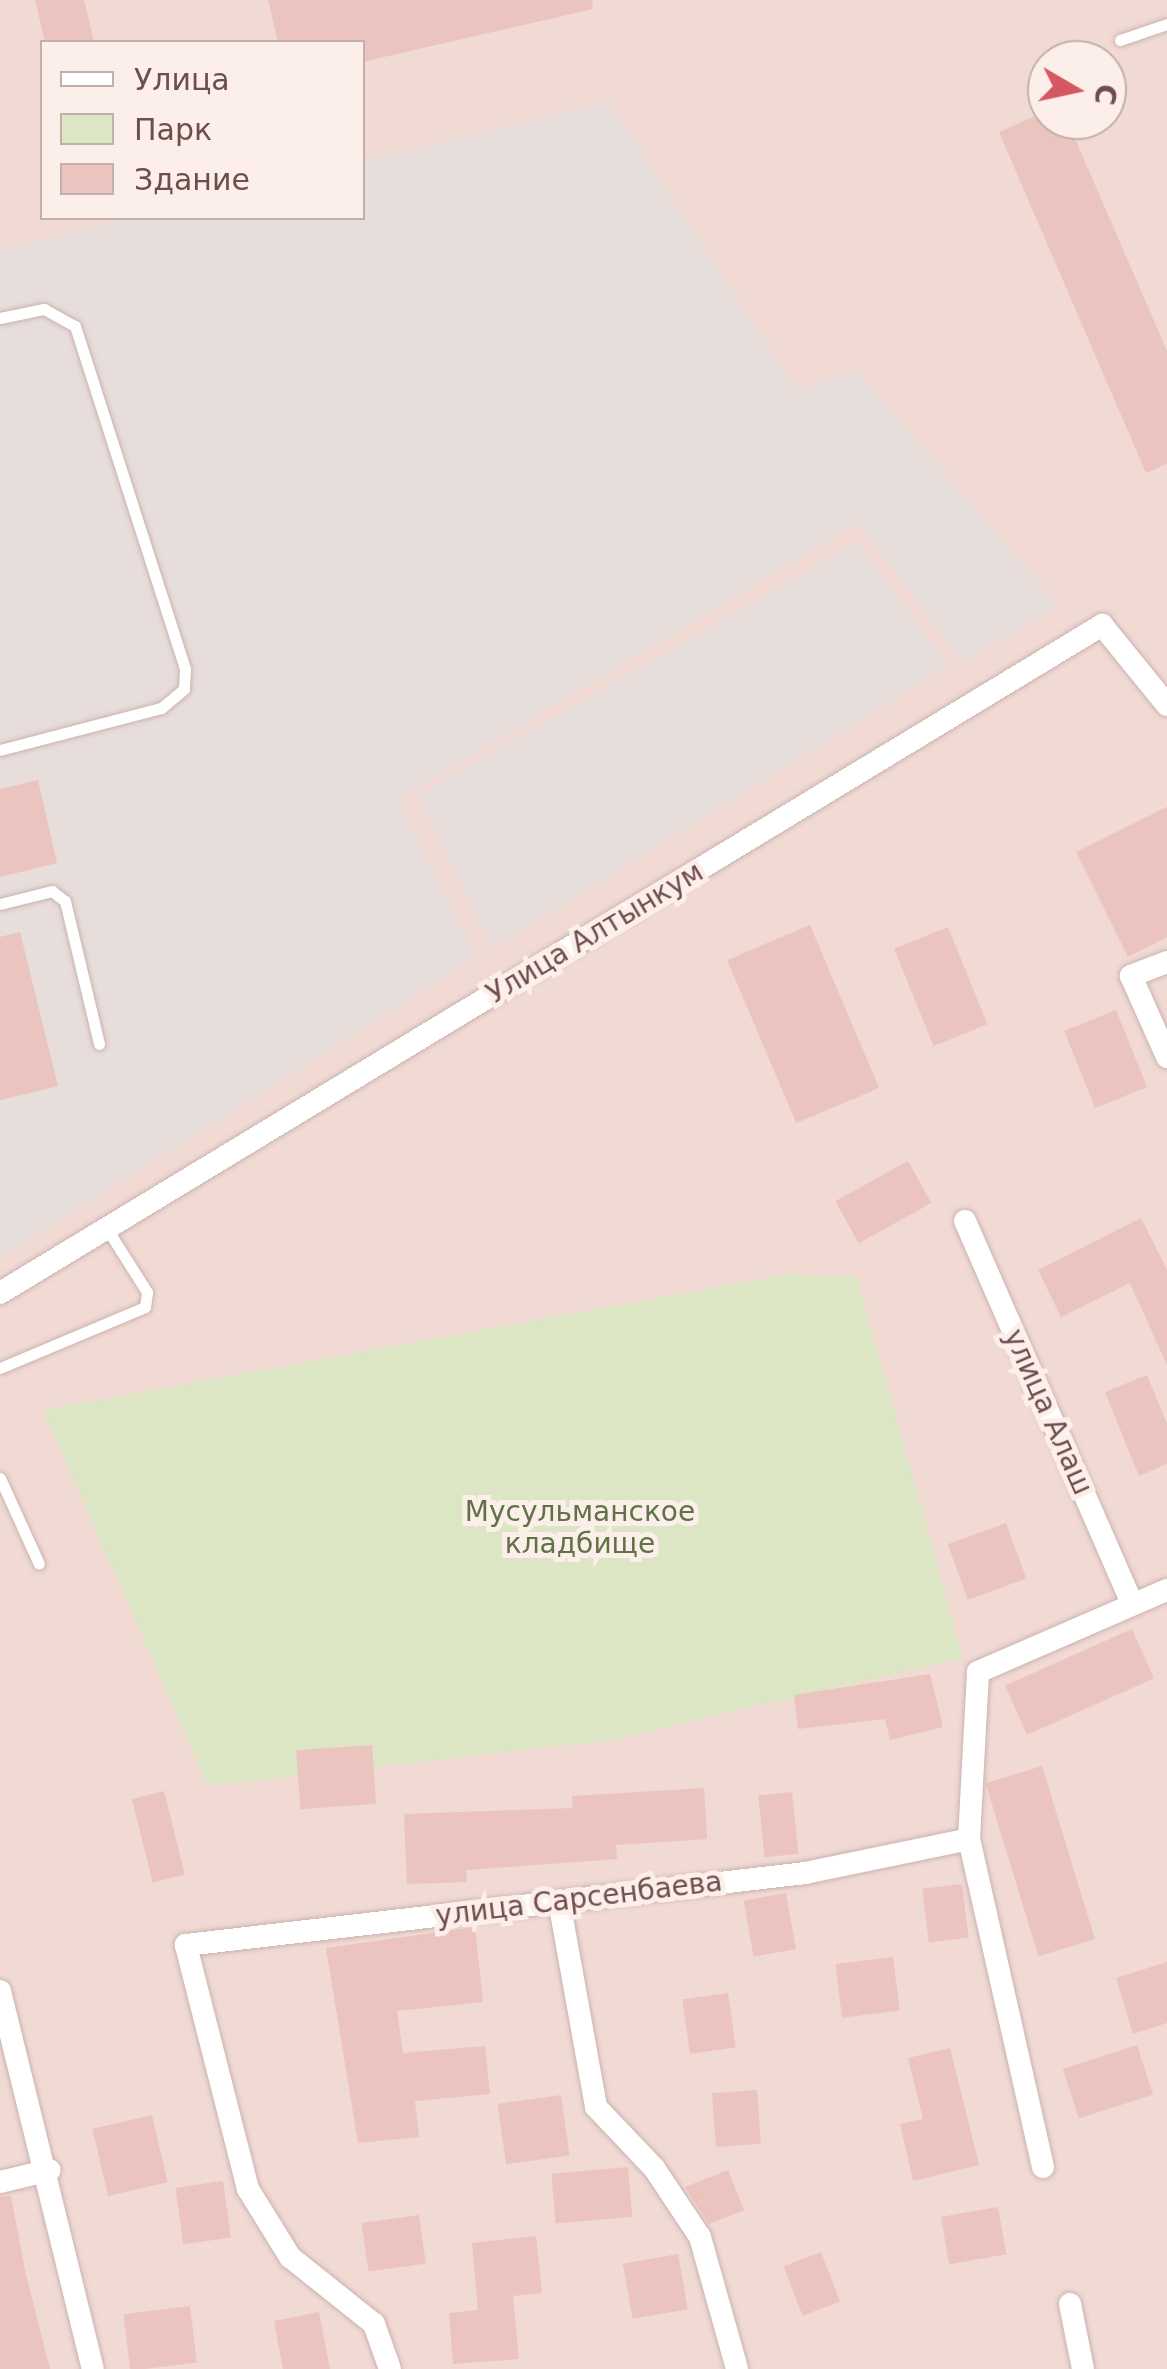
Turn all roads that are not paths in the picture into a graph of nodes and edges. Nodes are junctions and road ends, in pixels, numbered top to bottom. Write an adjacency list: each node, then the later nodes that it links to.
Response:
1 (1167, 24): 2 (lane)
2 (1120, 40)
3 (0, 318): 5 (lane)
4 (1167, 705): 11 (street, Улица Алтынкум)
5 (0, 750)
6 (0, 904): 8 (lane)
7 (1167, 962): 9 (street)
8 (99, 1044)
9 (1167, 1057)
10 (964, 1221): 17 (street, улица Алаш)
11 (107, 1229): 12 (street, Улица Алтынкум); 13 (lane)
12 (0, 1293)
13 (0, 1368)
14 (0, 1478): 15 (lane)
15 (38, 1564)
16 (1167, 1590): 17 (street)
17 (1132, 1604): 18 (street)
18 (969, 1839): 19 (street, улица Сарсенбаева); 21 (street)
19 (559, 1901): 26 (street, улица Сарсенбаева); 27 (street)
20 (0, 1991): 22 (street)
21 (1042, 2167)
22 (50, 2170): 23 (street); 25 (street)
23 (0, 2182)
24 (1070, 2304): 28 (street)
25 (93, 2369)
26 (390, 2369)
27 (737, 2369)
28 (1083, 2369)

